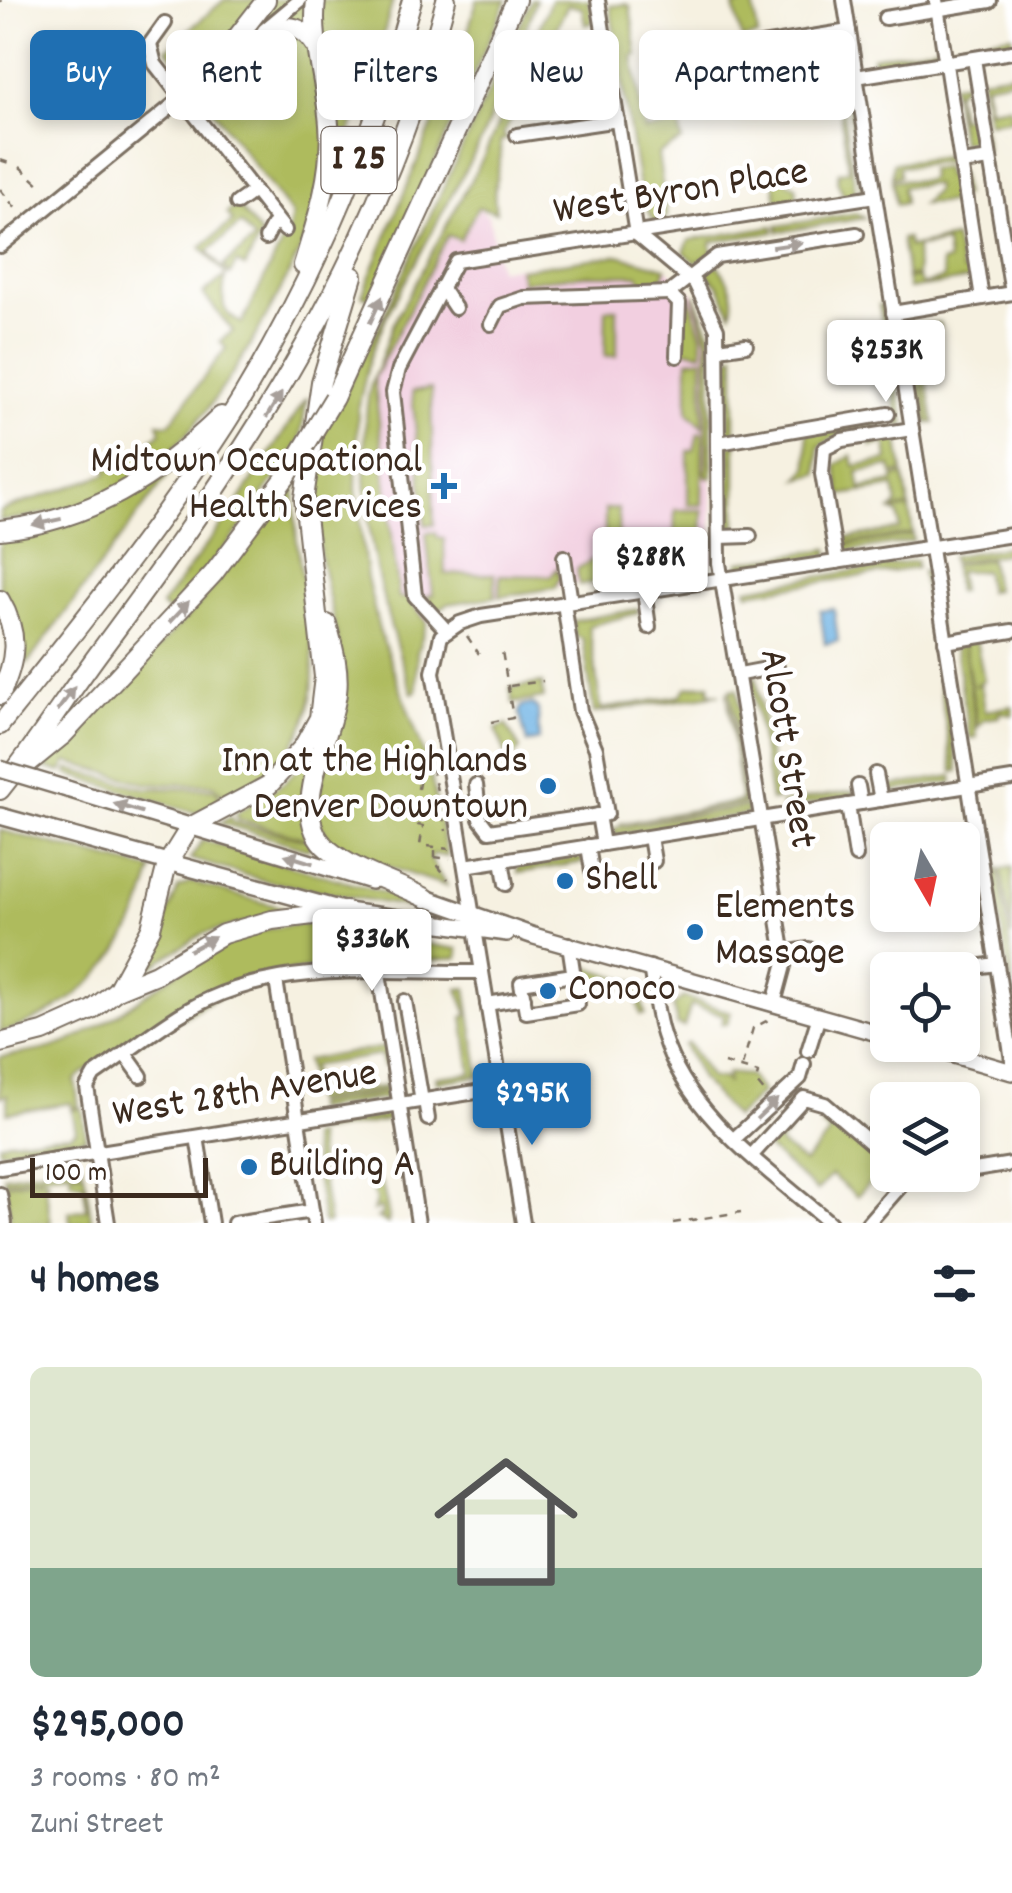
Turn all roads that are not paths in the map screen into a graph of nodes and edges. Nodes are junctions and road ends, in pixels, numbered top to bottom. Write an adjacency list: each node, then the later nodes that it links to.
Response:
1 (266, 0): 13 (highway)
2 (300, 0): 14 (street)
3 (316, 0): 18 (highway)
4 (412, 0): 46 (highway, I 25)
5 (446, 0): 32 (highway, I 25)
6 (516, 0): 76 (highway, one-way to 6, bridge)
7 (598, 0): 16 (street)
8 (844, 0): 17 (street)
9 (990, 1): 10 (street)
10 (936, 4): 11 (street); 21 (street)
11 (885, 18)
12 (165, 23): 24 (street)
13 (243, 30)
14 (265, 30)
15 (277, 30): 18 (highway)
16 (603, 30)
17 (849, 30)
18 (315, 45): 46 (highway)
19 (1012, 52): 20 (street)
20 (974, 58): 21 (street); 29 (street)
21 (946, 63): 23 (street); 30 (street)
22 (855, 70): 23 (street)
23 (856, 77): 33 (street)
24 (166, 78)
25 (166, 112): 38 (street)
26 (197, 120): 31 (street)
27 (618, 120): 28 (street); 35 (street)
28 (517, 135)
29 (990, 158): 30 (street); 42 (street)
30 (962, 163): 43 (street)
31 (251, 187): 34 (street); 37 (street)
32 (381, 193): 61 (highway); 76 (highway, I 25, one-way to 32)
33 (875, 196): 35 (street, West Byron Place); 45 (street)
34 (235, 200)
35 (636, 234): 39 (street, Alcott Street); 40 (street, West Byron Place)
36 (857, 234): 39 (street, one-way to 36)
37 (266, 238)
38 (0, 246)
39 (687, 275): 41 (street); 49 (street, Alcott Street)
40 (441, 288): 44 (street); 68 (street)
41 (669, 293): 47 (street); 50 (street)
42 (1012, 293): 43 (street)
43 (982, 298): 45 (street)
44 (455, 308)
45 (893, 312): 53 (street)
46 (288, 313): 51 (highway, I 25)
47 (491, 324)
48 (746, 345): 49 (street)
49 (719, 349): 54 (street, Alcott Street)
50 (678, 356)
51 (243, 395): 55 (highway, one-way to 55); 74 (highway, I 25)
52 (888, 414): 54 (street)
53 (912, 429): 59 (street); 62 (street)
54 (719, 443): 58 (street, Alcott Street)
55 (0, 530)
56 (1012, 535): 59 (street)
57 (750, 536): 58 (street)
58 (719, 537): 63 (street, Alcott Street)
59 (930, 548): 62 (street); 70 (street)
60 (564, 558): 66 (street)
61 (310, 561): 86 (highway); 96 (highway)
62 (837, 562): 63 (street)
63 (722, 579): 64 (street); 72 (street, Alcott Street)
64 (644, 591): 66 (street); 67 (street)
65 (0, 600): 73 (highway)
66 (568, 603): 68 (street); 84 (street)
67 (649, 627)
68 (447, 631): 92 (street)
69 (1012, 631): 70 (street)
70 (945, 642): 80 (street)
71 (777, 667): 72 (street)
72 (740, 674): 85 (street, Alcott Street)
73 (0, 695)
74 (0, 725)
75 (876, 774): 81 (street)
76 (3, 779): 86 (main road, one-way to 76, bridge)
77 (1012, 779): 80 (street)
78 (476, 784): 84 (street)
79 (858, 786): 82 (street)
80 (968, 786): 81 (street); 103 (street)
81 (881, 800): 82 (street)
82 (855, 804): 85 (street); 89 (street)
83 (0, 816): 93 (main road)
84 (598, 816): 88 (street)
85 (763, 818): 87 (street); 101 (street, Alcott Street)
86 (190, 826): 93 (highway); 96 (main road, one-way to 86)
87 (652, 836): 88 (street); 91 (street)
88 (596, 845): 90 (street); 94 (street)
89 (856, 855)
90 (502, 860): 92 (street); 95 (street)
91 (656, 861)
92 (458, 862): 98 (street)
93 (167, 864): 97 (main road); 109 (highway)
94 (592, 870)
95 (506, 884)
96 (426, 898): 98 (main road)
97 (346, 911): 98 (main road); 109 (highway, one-way to 97)
98 (474, 922): 99 (main road); 106 (street)
99 (568, 944): 102 (main road); 107 (street)
100 (809, 949): 101 (street)
101 (784, 953): 113 (street, Alcott Street)
102 (650, 967): 113 (main road); 129 (street)
103 (997, 967): 104 (street); 115 (street)
104 (980, 969)
105 (379, 972): 106 (street); 108 (street); 125 (street)
106 (482, 972): 112 (street)
107 (574, 974): 110 (street); 110 (street)
108 (276, 980): 118 (street); 127 (street)
109 (117, 990): 117 (highway)
110 (524, 998): 112 (street)
111 (405, 1001): 124 (street)
112 (487, 1004): 123 (street)
113 (772, 1011): 114 (main road)
114 (819, 1016): 116 (main road); 129 (street, one-way to 114)
115 (1009, 1023): 119 (street)
116 (870, 1031)
117 (0, 1042)
118 (126, 1055): 122 (street); 131 (street)
119 (1012, 1060)
120 (978, 1062): 121 (main road)
121 (1012, 1072)
122 (141, 1076)
123 (501, 1088): 124 (street, West 28th Avenue); 144 (street)
124 (424, 1100): 125 (street, West 28th Avenue); 126 (street)
125 (400, 1104): 127 (street, West 28th Avenue); 143 (street)
126 (428, 1119)
127 (298, 1120): 128 (street, West 28th Avenue); 138 (street)
128 (198, 1136): 131 (street, West 28th Avenue); 141 (street)
129 (734, 1140): 132 (street)
130 (870, 1142): 132 (street)
131 (97, 1153): 134 (street, West 28th Avenue); 140 (street)
132 (752, 1155): 145 (street)
133 (1012, 1164): 135 (street)
134 (0, 1168)
135 (980, 1169)
136 (895, 1192): 146 (street)
137 (0, 1194): 139 (street)
138 (314, 1217): 142 (street)
139 (5, 1223)
140 (108, 1223)
141 (211, 1223)
142 (234, 1223)
143 (418, 1223)
144 (523, 1223)
145 (830, 1223)
146 (868, 1223)

